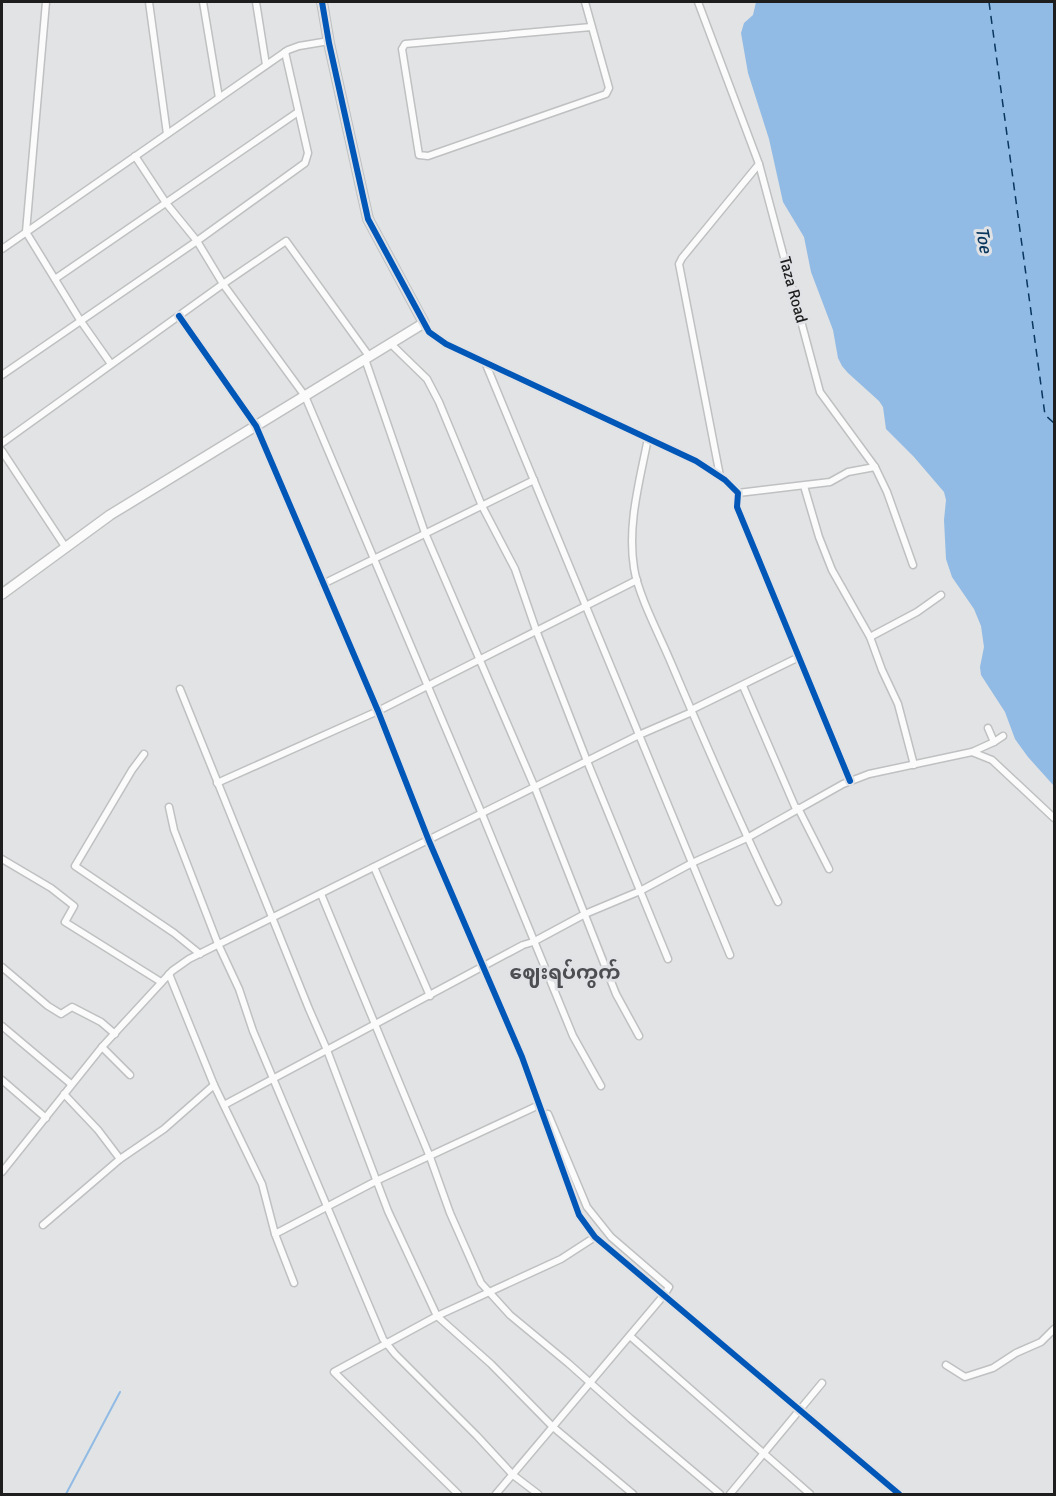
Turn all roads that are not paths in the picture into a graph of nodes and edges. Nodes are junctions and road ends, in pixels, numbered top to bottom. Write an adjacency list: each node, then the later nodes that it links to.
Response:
1 (46, 2): 18 (street)
2 (149, 2): 14 (street)
3 (203, 2): 12 (street)
4 (256, 2): 11 (street)
5 (322, 2): 9 (street)
6 (585, 2): 8 (street)
7 (698, 2): 16 (street, Taza Road)
8 (591, 27): 8 (street)
9 (328, 41): 10 (street); 25 (street)
10 (285, 52): 11 (street); 13 (street)
11 (266, 65): 12 (street)
12 (219, 98): 14 (street)
13 (298, 112): 17 (street); 19 (street)
14 (167, 134): 15 (street)
15 (135, 156): 17 (street); 18 (street)
16 (759, 165): 36 (street, Taza Road); 37 (street)
17 (166, 203): 19 (street); 21 (street)
18 (26, 232): 20 (street); 21 (street)
19 (197, 241): 22 (street); 24 (street)
20 (2, 249)
21 (55, 279): 24 (street)
22 (223, 284): 23 (street); 27 (street); 31 (street)
23 (179, 316): 29 (street); 32 (street)
24 (80, 320): 29 (street); 30 (street)
25 (424, 323): 26 (street); 28 (street)
26 (390, 343): 27 (street); 41 (street)
27 (367, 357): 31 (street); 42 (street)
28 (485, 361): 33 (street); 38 (street)
29 (111, 364): 34 (street)
30 (2, 375)
31 (305, 396): 32 (street); 44 (street)
32 (256, 426): 43 (street); 47 (street)
33 (648, 438): 37 (street); 46 (street)
34 (2, 443)
35 (2, 452): 43 (street)
36 (875, 467): 39 (street); 45 (street, Taza Road)
37 (720, 476): 40 (street)
38 (534, 480): 41 (street); 50 (street)
39 (804, 486): 40 (street); 52 (street)
40 (738, 493): 53 (street)
41 (482, 506): 42 (street); 51 (street)
42 (425, 533): 44 (street); 54 (street)
43 (66, 548): 48 (street)
44 (374, 558): 47 (street); 55 (street)
45 (913, 565)
46 (637, 580): 50 (street); 59 (street)
47 (323, 584): 58 (street)
48 (2, 594)
49 (941, 595): 52 (street)
50 (585, 604): 51 (street); 61 (street)
51 (536, 630): 54 (street); 66 (street)
52 (870, 637): 67 (street)
53 (799, 657): 56 (street); 68 (street)
54 (479, 658): 55 (street); 70 (street)
55 (427, 685): 58 (street); 73 (street)
56 (743, 686): 59 (street); 72 (street)
57 (180, 689): 69 (street)
58 (378, 711): 69 (street); 76 (street)
59 (692, 712): 61 (street); 75 (street)
60 (988, 728): 63 (street)
61 (639, 735): 66 (street); 78 (street)
62 (1003, 736): 63 (street)
63 (994, 742): 64 (street)
64 (972, 752): 67 (street); 74 (street)
65 (144, 754): 88 (street)
66 (587, 761): 70 (street); 81 (street)
67 (914, 765): 68 (street)
68 (850, 781): 72 (street)
69 (217, 783): 85 (street)
70 (535, 788): 73 (street); 84 (street)
71 (169, 807): 87 (street)
72 (797, 808): 75 (street); 80 (street)
73 (482, 814): 76 (street); 86 (street)
74 (1054, 818)
75 (747, 838): 78 (street); 83 (street)
76 (429, 840): 79 (street); 92 (street)
77 (2, 859): 94 (street)
78 (692, 863): 81 (street); 89 (street)
79 (374, 867): 82 (street); 95 (street)
80 (829, 869)
81 (640, 891): 84 (street); 90 (street)
82 (321, 894): 85 (street); 96 (street)
83 (778, 902)
84 (585, 914): 86 (street); 99 (street)
85 (273, 917): 87 (street); 101 (street)
86 (533, 942): 92 (street); 107 (street)
87 (219, 944): 88 (street); 103 (street)
88 (200, 954): 93 (street)
89 (730, 956)
90 (668, 959)
91 (2, 967): 98 (street)
92 (483, 967): 95 (street); 110 (street)
93 (169, 974): 94 (street); 106 (street)
94 (161, 982): 98 (street)
95 (430, 996): 96 (street)
96 (375, 1025): 101 (street); 113 (street)
97 (2, 1026): 105 (street)
98 (115, 1034): 100 (street)
99 (639, 1036)
100 (102, 1047): 102 (street); 105 (street)
101 (327, 1050): 103 (street); 116 (street)
102 (130, 1075)
103 (274, 1078): 109 (street); 117 (street)
104 (2, 1080): 112 (street)
105 (71, 1084): 108 (street)
106 (214, 1085): 109 (street); 114 (street)
107 (601, 1086)
108 (64, 1094): 112 (street); 114 (street)
109 (224, 1105): 119 (street)
110 (539, 1105): 111 (street); 113 (street)
111 (543, 1115): 120 (street); 123 (street)
112 (46, 1118): 115 (street)
113 (430, 1157): 116 (street); 122 (street)
114 (120, 1159): 118 (street)
115 (2, 1172)
116 (378, 1180): 117 (street); 124 (street)
117 (327, 1207): 119 (street); 127 (street)
118 (43, 1225)
119 (275, 1233): 121 (street)
120 (595, 1237): 122 (street); 123 (street)
121 (294, 1283)
122 (489, 1293): 124 (street); 129 (street)
123 (664, 1295): 126 (street); 131 (street)
124 (437, 1316): 127 (street); 132 (street)
125 (1054, 1329): 128 (street)
126 (630, 1336): 129 (street); 133 (street)
127 (386, 1343): 134 (street); 135 (street)
128 (946, 1365)
129 (591, 1382): 132 (street); 139 (street)
130 (822, 1383): 131 (street)
131 (800, 1411): 133 (street); 142 (street)
132 (553, 1427): 134 (street); 138 (street)
133 (764, 1453): 140 (street); 141 (street)
134 (513, 1475): 136 (street); 137 (street)
135 (458, 1494)
136 (496, 1494)
137 (538, 1494)
138 (633, 1494)
139 (720, 1494)
140 (730, 1494)
141 (810, 1494)
142 (899, 1494)

